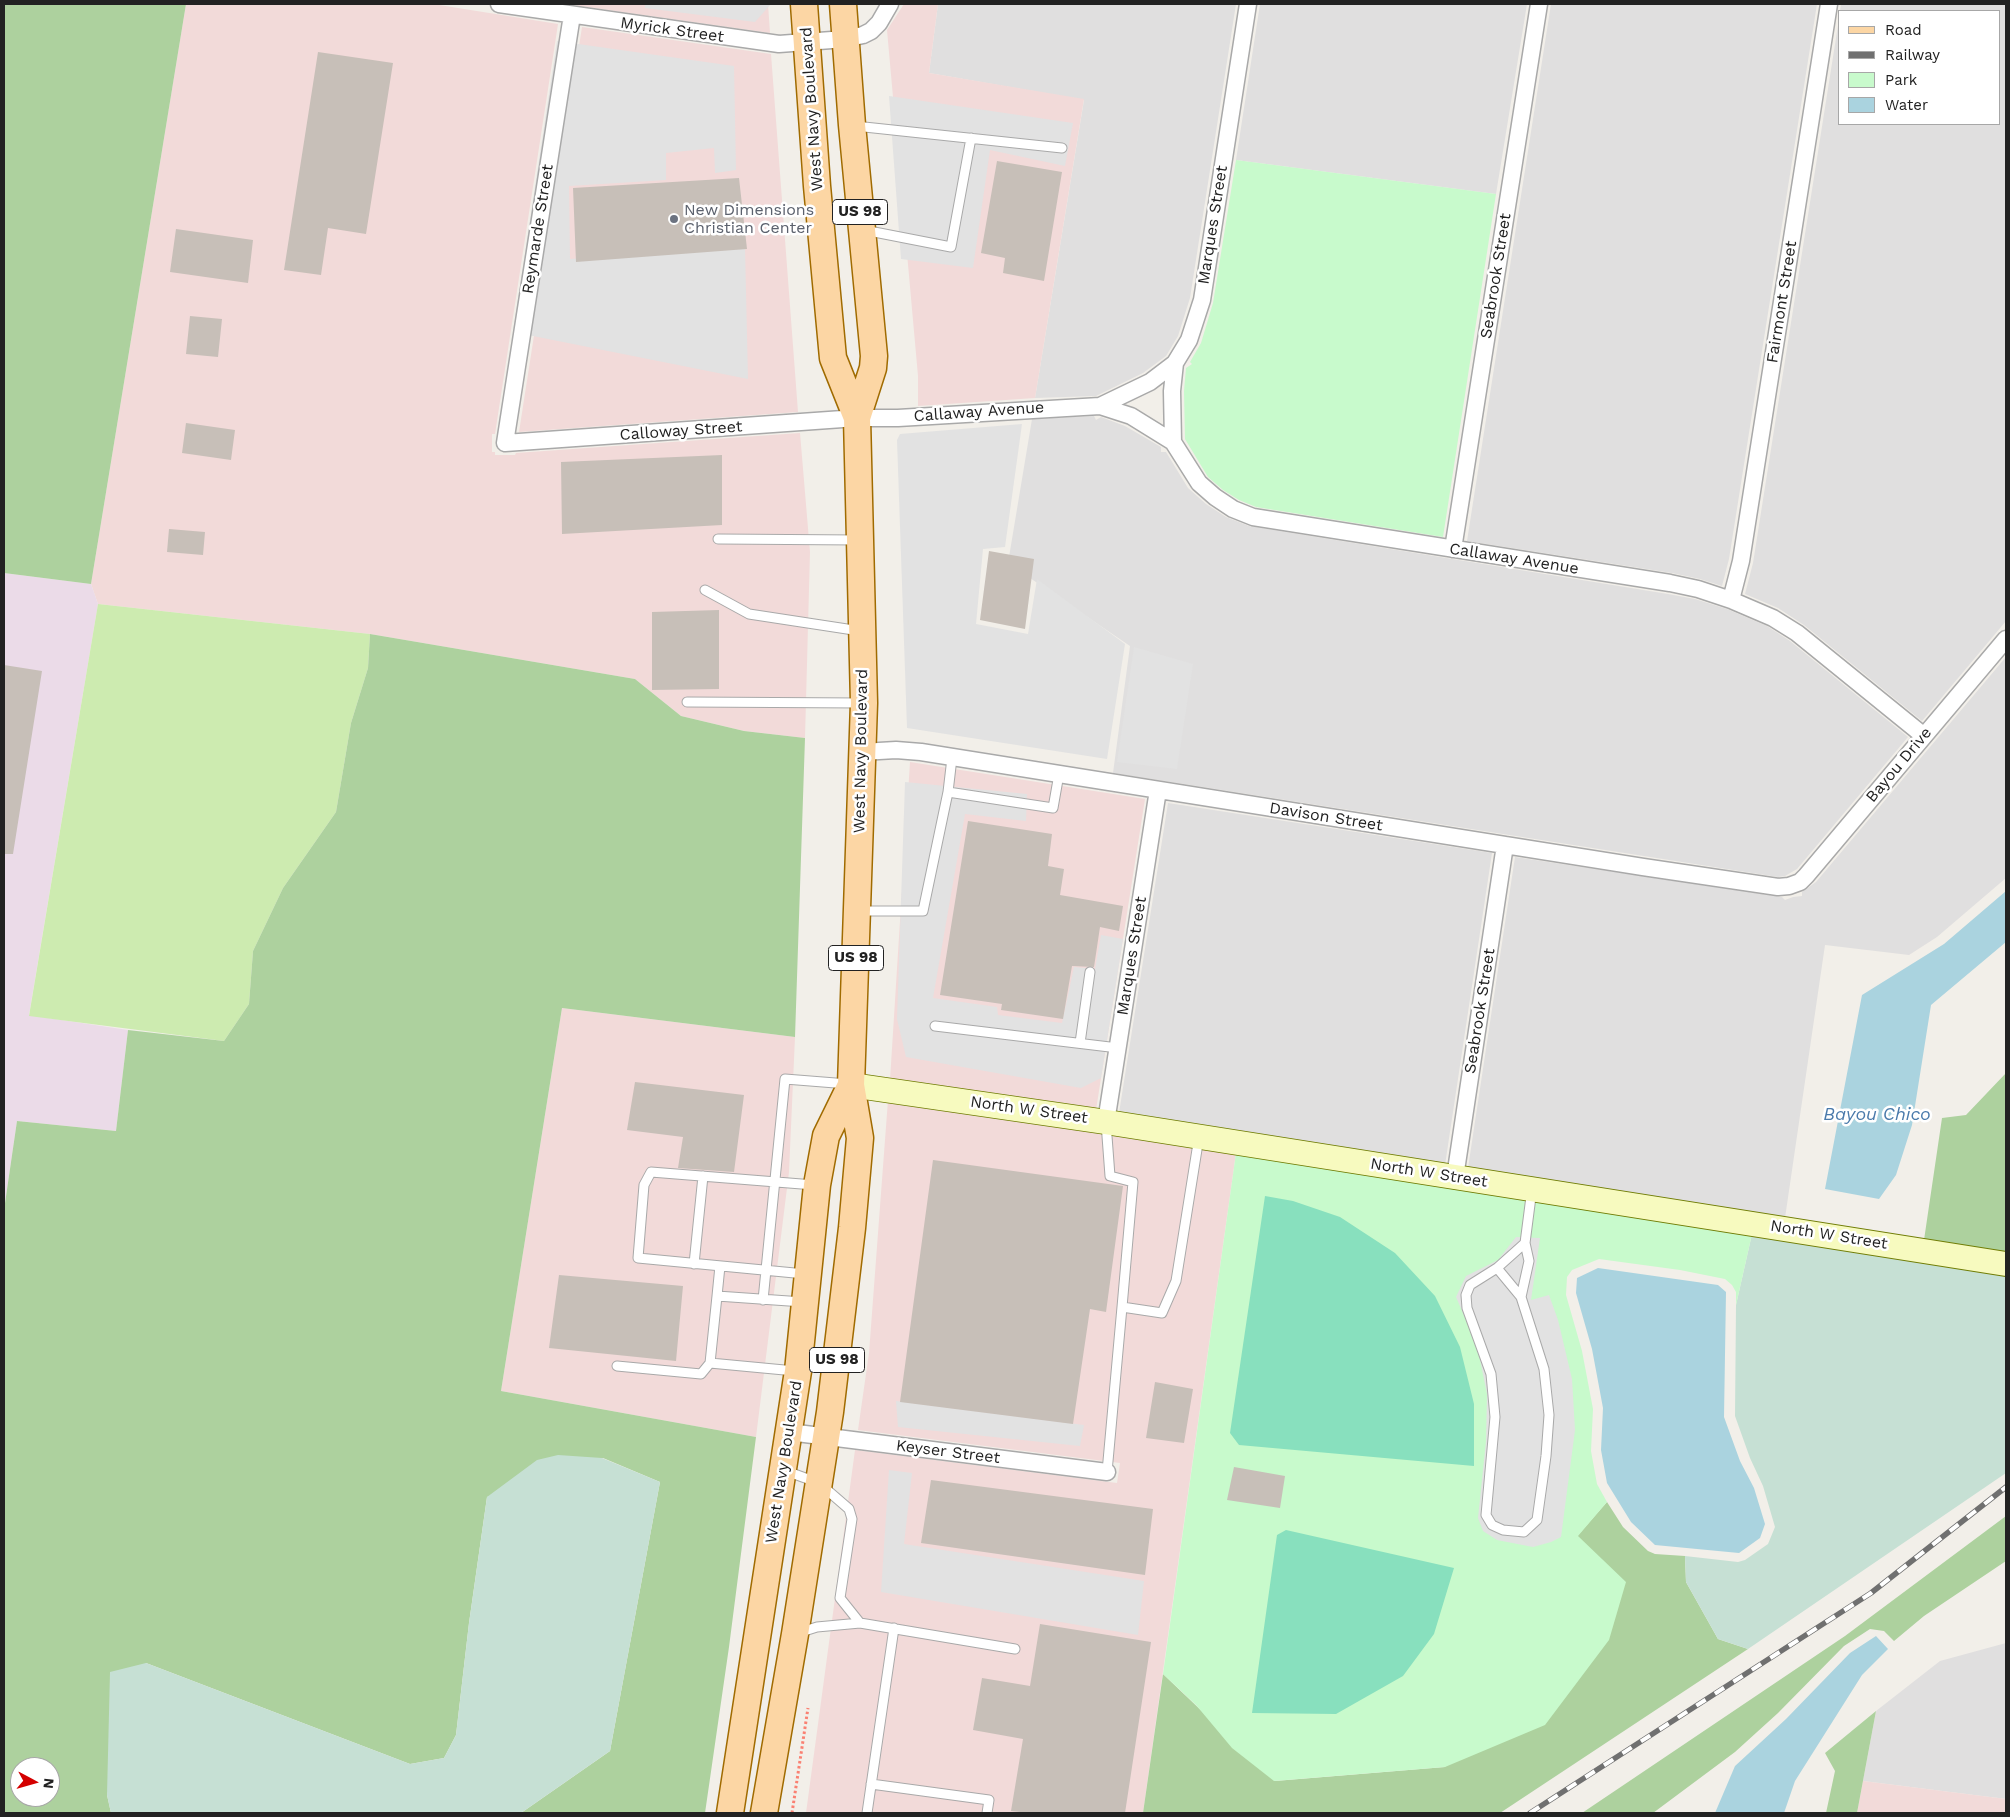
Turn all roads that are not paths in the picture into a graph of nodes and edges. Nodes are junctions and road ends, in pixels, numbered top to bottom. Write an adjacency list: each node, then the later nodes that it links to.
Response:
1 (499, 4): 8 (street, Myrick Street)
2 (804, 4): 10 (main road, West Navy Boulevard / US 98)
3 (843, 4): 9 (main road, West Navy Boulevard / US 98)
4 (890, 4): 9 (street, Myrick Street)
5 (1248, 4): 15 (street, Marques Street)
6 (1538, 4): 22 (street, Seabrook Street)
7 (1829, 4): 24 (street, Fairmont Street)
8 (572, 15): 10 (street, Myrick Street); 19 (street, Reymarde Street)
9 (845, 39): 10 (street, Myrick Street); 11 (main road, West Navy Boulevard / US 98)
10 (807, 42): 17 (main road, West Navy Boulevard / US 98)
11 (852, 125): 12 (lane); 14 (main road, West Navy Boulevard / US 98)
12 (971, 138): 13 (lane); 14 (lane)
13 (1062, 148)
14 (862, 230): 17 (main road, West Navy Boulevard / US 98)
15 (1175, 363): 16 (street, Callaway Avenue); 18 (street, Marques Street)
16 (1100, 406): 17 (street, Callaway Avenue); 18 (street, Callaway Avenue)
17 (857, 418): 19 (street, Calloway Street); 21 (main road, West Navy Boulevard / US 98)
18 (1173, 442): 22 (street, Callaway Avenue)
19 (505, 443)
20 (718, 539): 21 (lane)
21 (861, 540): 25 (main road, West Navy Boulevard / US 98)
22 (1453, 549): 24 (street, Callaway Avenue)
23 (705, 590): 25 (lane)
24 (1731, 600): 29 (street, Callaway Avenue)
25 (863, 632): 28 (main road, West Navy Boulevard / US 98)
26 (2006, 639): 29 (street, Bayou Drive)
27 (687, 702): 28 (lane)
28 (864, 702): 30 (main road, West Navy Boulevard / US 98)
29 (1924, 736): 36 (street, Bayou Drive)
30 (862, 752): 31 (street, Davison Street); 37 (main road, West Navy Boulevard / US 98)
31 (952, 758): 32 (street, Davison Street); 34 (lane)
32 (1059, 774): 33 (street, Davison Street); 34 (lane)
33 (1158, 790): 35 (street, Davison Street); 41 (street, Marques Street)
34 (948, 792): 37 (lane)
35 (1505, 845): 36 (street, Davison Street); 46 (street, Seabrook Street)
36 (1789, 886)
37 (858, 911): 42 (main road, West Navy Boulevard / US 98)
38 (1090, 972): 40 (lane)
39 (935, 1026): 40 (lane)
40 (1080, 1044): 41 (lane)
41 (1118, 1048): 43 (street, Marques Street)
42 (851, 1085): 43 (main road, North W Street); 47 (lane); 48 (main road, West Navy Boulevard / US 98); 66 (main road, West Navy Boulevard / US 98)
43 (1106, 1122): 44 (main road, North W Street); 61 (lane)
44 (1199, 1136): 46 (main road, North W Street); 61 (lane)
45 (704, 1176): 47 (lane); 51 (lane); 51 (lane)
46 (1455, 1177): 49 (main road, North W Street)
47 (775, 1181): 48 (lane); 55 (lane)
48 (817, 1185): 56 (main road, West Navy Boulevard / US 98)
49 (1532, 1189): 50 (lane); 52 (main road, North W Street)
50 (1525, 1243): 54 (lane); 58 (lane)
51 (694, 1264): 53 (lane)
52 (2006, 1264)
53 (720, 1266): 55 (lane); 57 (lane)
54 (1497, 1268): 58 (lane); 58 (lane)
55 (766, 1270): 56 (lane); 59 (lane)
56 (810, 1274): 60 (main road, West Navy Boulevard / US 98)
57 (717, 1296): 59 (lane); 62 (lane)
58 (1521, 1297)
59 (763, 1300): 60 (lane)
60 (806, 1302): 64 (main road, West Navy Boulevard / US 98)
61 (1122, 1307): 68 (lane)
62 (710, 1364): 63 (lane); 64 (lane)
63 (617, 1366)
64 (798, 1371): 65 (main road, West Navy Boulevard / US 98)
65 (788, 1432): 66 (street, Keyser Street); 67 (main road, West Navy Boulevard / US 98)
66 (826, 1437): 68 (street, Keyser Street); 69 (main road, West Navy Boulevard / US 98)
67 (783, 1470): 69 (lane); 75 (main road, West Navy Boulevard / US 98)
68 (1107, 1472)
69 (819, 1483): 70 (lane); 72 (main road, West Navy Boulevard / US 98)
70 (860, 1623): 71 (lane); 72 (lane)
71 (894, 1628): 73 (lane); 74 (lane)
72 (795, 1634): 76 (main road, West Navy Boulevard / US 98)
73 (1015, 1649)
74 (871, 1784): 77 (lane); 78 (lane)
75 (730, 1813)
76 (764, 1813)
77 (868, 1813)
78 (987, 1813)

